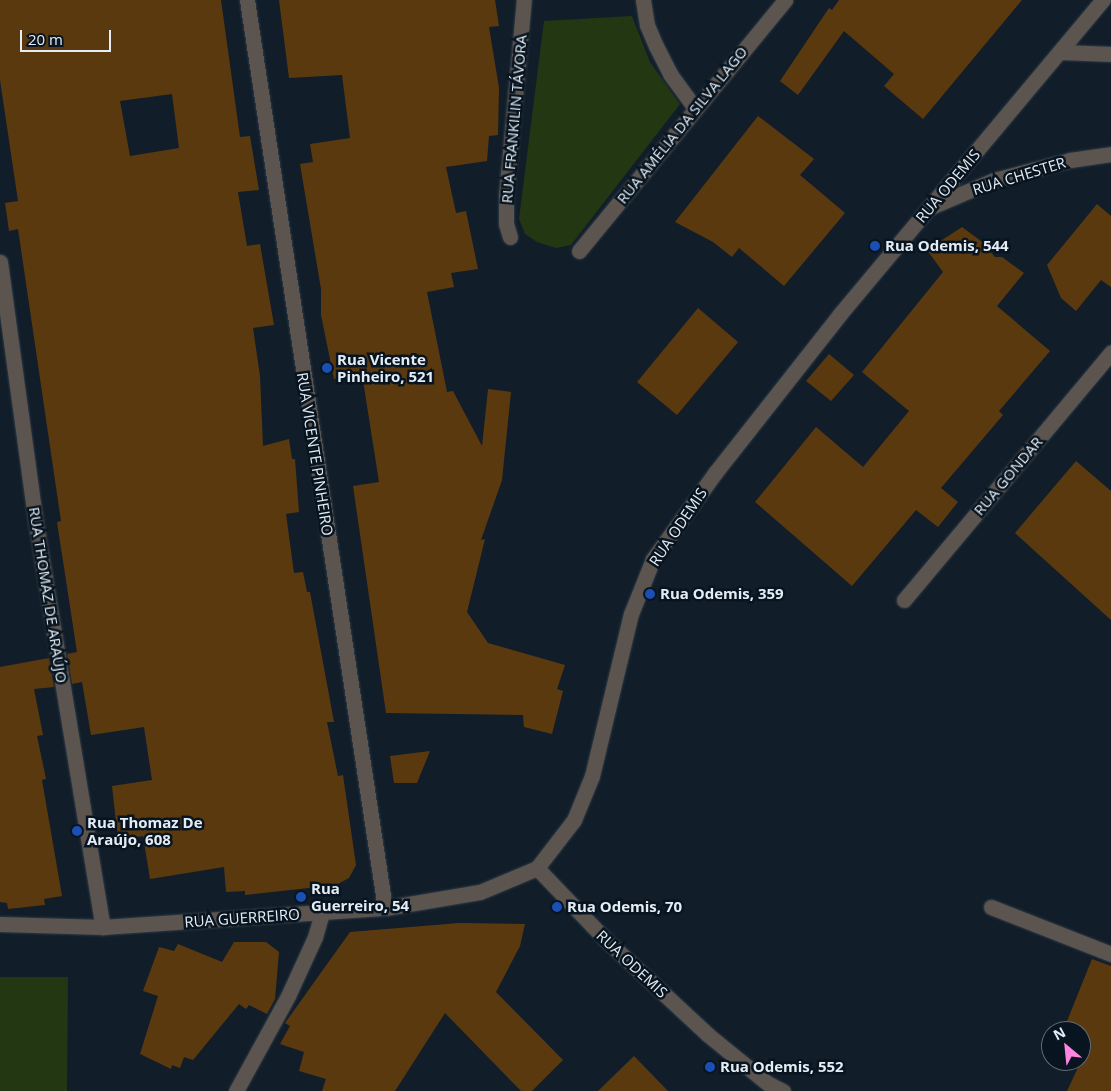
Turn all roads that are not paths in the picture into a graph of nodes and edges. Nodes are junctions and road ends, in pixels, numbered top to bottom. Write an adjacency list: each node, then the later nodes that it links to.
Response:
1 (247, 0): 18 (street, RUA VICENTE PINHEIRO)
2 (524, 0): 11 (street, RUA FRANKILIN TÁVORA)
3 (644, 0): 8 (street)
4 (785, 0): 8 (street, RUA AMÉLIA DA SILVA LAGO)
5 (1103, 0): 6 (street, RUA ODEMIS)
6 (1062, 52): 7 (street); 10 (street, RUA ODEMIS)
7 (1111, 54)
8 (695, 108): 12 (street, RUA AMÉLIA DA SILVA LAGO)
9 (1111, 154): 10 (street, RUA CHESTER)
10 (929, 208): 16 (street, RUA ODEMIS)
11 (510, 237)
12 (579, 251)
13 (0, 262): 21 (street, RUA THOMAZ DE ARAÚJO)
14 (1111, 352): 15 (street, RUA GONDAR)
15 (904, 600)
16 (537, 868): 18 (street, RUA GUERREIRO); 24 (street, RUA ODEMIS)
17 (991, 907): 22 (street)
18 (385, 908): 19 (street, RUA GUERREIRO)
19 (322, 913): 21 (street, RUA GUERREIRO); 23 (street)
20 (0, 924): 21 (street, RUA GUERREIRO)
21 (103, 927)
22 (1111, 954)
23 (236, 1091)
24 (783, 1091)

